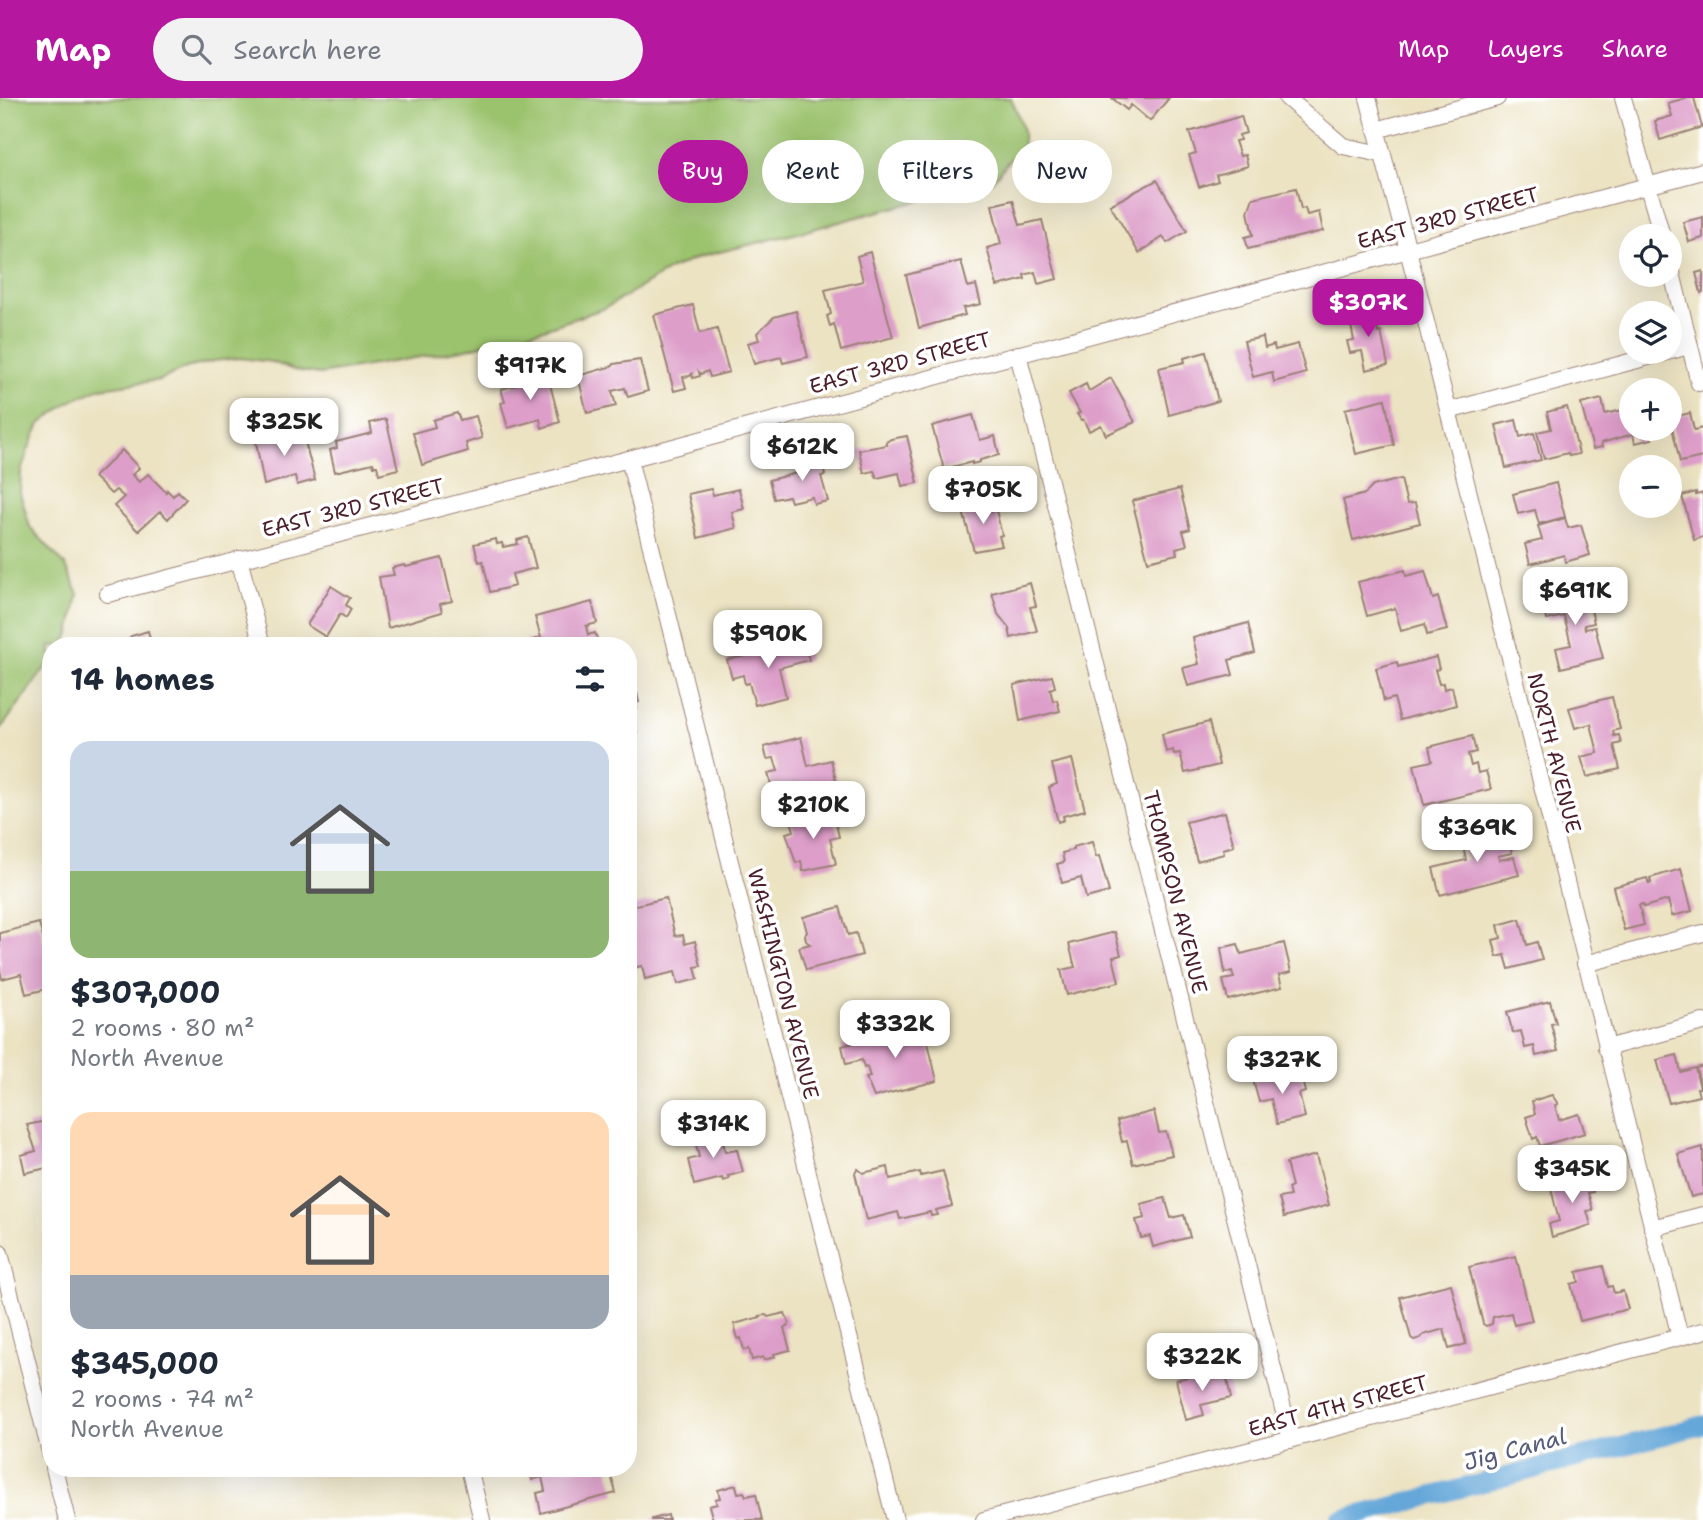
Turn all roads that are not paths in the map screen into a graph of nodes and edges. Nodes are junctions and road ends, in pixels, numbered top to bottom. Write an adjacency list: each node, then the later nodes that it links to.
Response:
1 (1287, 98): 6 (street)
2 (1368, 98): 5 (street, NORTH AVENUE)
3 (1497, 98): 5 (street)
4 (1623, 98): 8 (street)
5 (1376, 130): 6 (street, NORTH AVENUE)
6 (1381, 154): 10 (street, NORTH AVENUE)
7 (1703, 171): 8 (street, EAST 3RD STREET)
8 (1648, 186): 9 (street); 10 (street, EAST 3RD STREET)
9 (1659, 224)
10 (1408, 250): 13 (street, EAST 3RD STREET); 15 (street, NORTH AVENUE)
11 (1675, 287): 12 (street)
12 (1689, 346): 14 (street); 15 (street)
13 (1018, 354): 16 (street, EAST 3RD STREET); 30 (street, THOMPSON AVENUE)
14 (1699, 383)
15 (1448, 411): 21 (street, NORTH AVENUE)
16 (629, 459): 17 (street, EAST 3RD STREET); 35 (street, WASHINGTON AVENUE)
17 (239, 559): 18 (street, EAST 3RD STREET); 19 (street)
18 (108, 594)
19 (260, 637)
20 (1703, 933): 21 (street)
21 (1585, 964): 23 (street, NORTH AVENUE)
22 (1703, 1022): 23 (street)
23 (1606, 1048): 25 (street, NORTH AVENUE)
24 (1703, 1215): 25 (street)
25 (1652, 1228): 28 (street, NORTH AVENUE)
26 (0, 1253): 29 (street)
27 (1703, 1331): 28 (street, EAST 4TH STREET)
28 (1680, 1337): 30 (street, EAST 4TH STREET)
29 (42, 1420)
30 (1291, 1440): 36 (street, EAST 4TH STREET)
31 (56, 1477): 33 (street)
32 (471, 1477): 34 (street)
33 (67, 1520)
34 (482, 1520)
35 (895, 1520)
36 (984, 1520)

